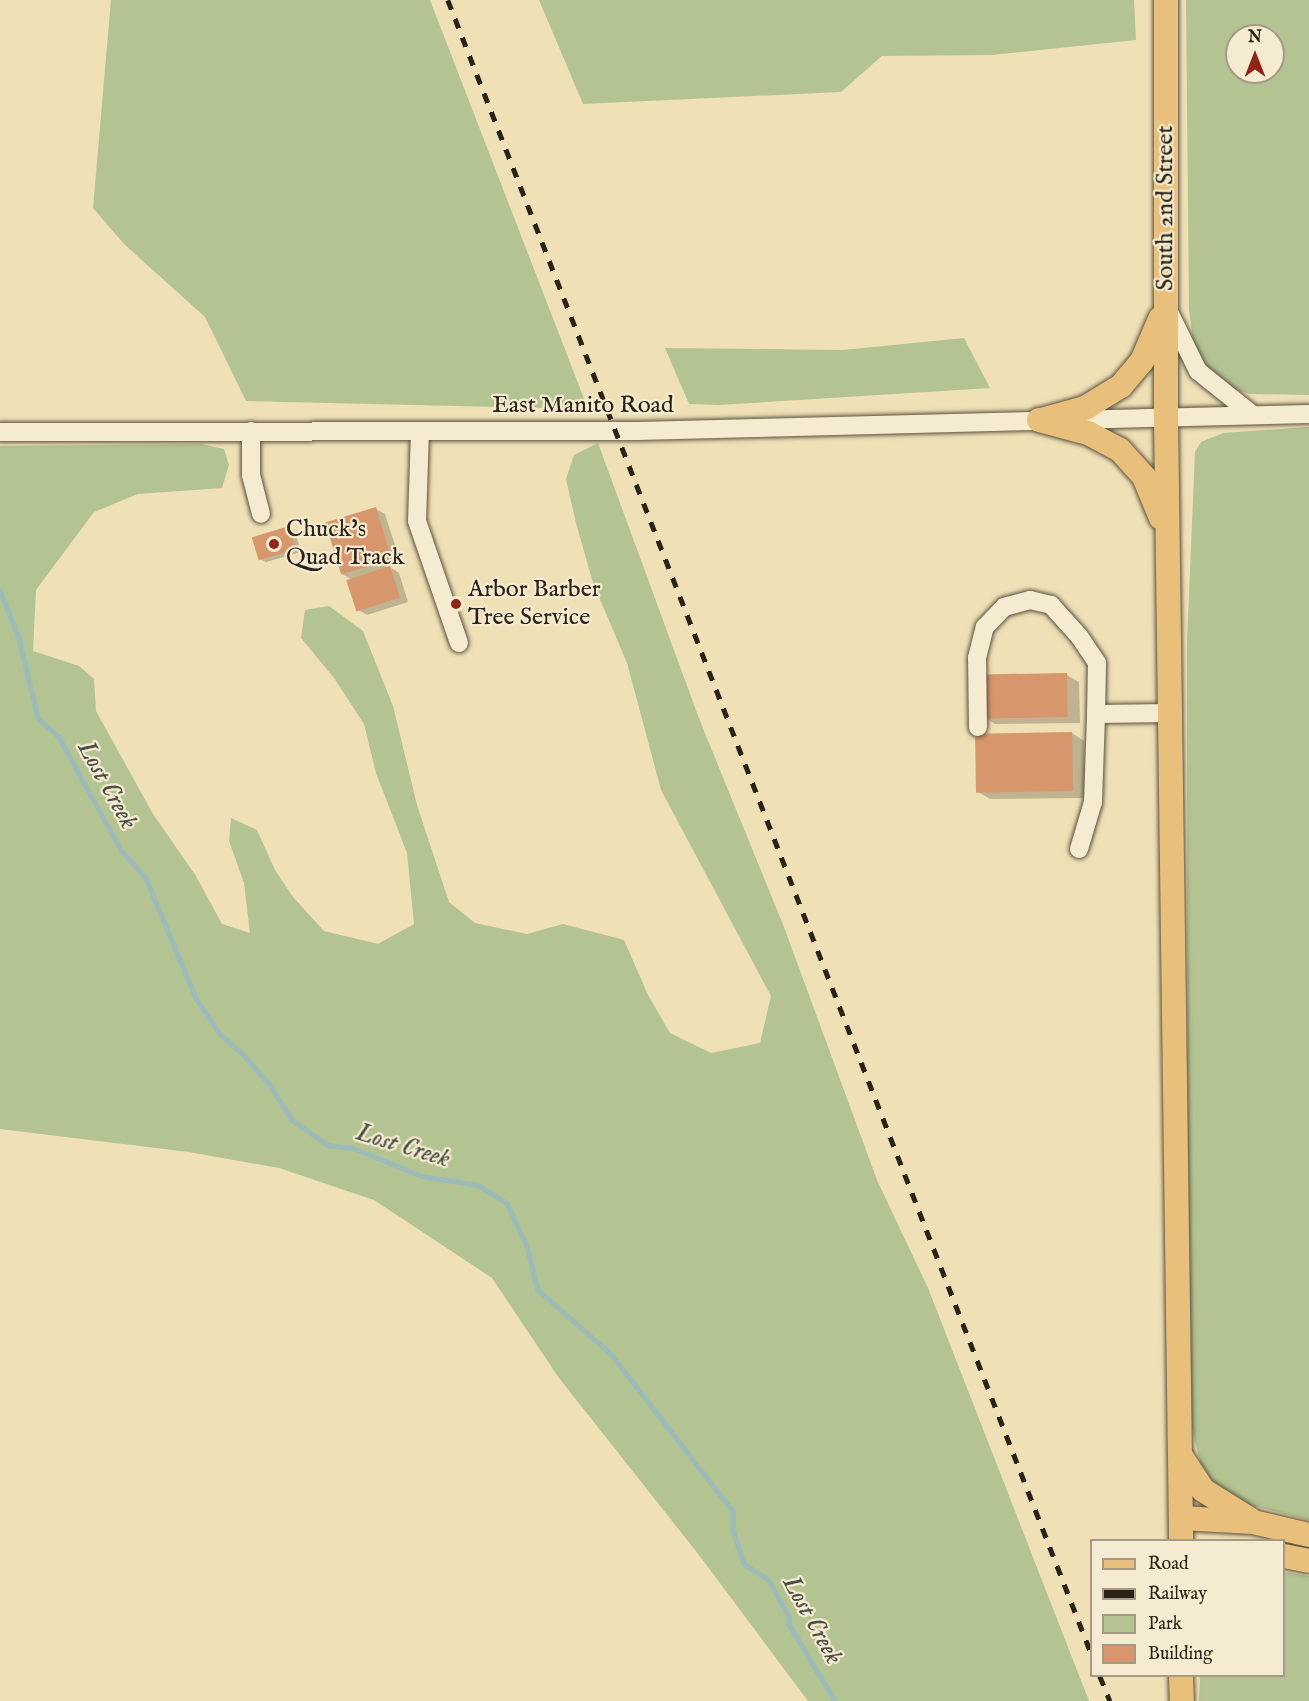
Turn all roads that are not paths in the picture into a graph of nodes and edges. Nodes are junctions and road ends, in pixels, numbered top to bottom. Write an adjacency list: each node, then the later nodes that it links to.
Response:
1 (1166, 0): 2 (main road, South 2nd Street)
2 (1166, 306): 4 (street); 5 (main road, South 2nd Street); 6 (main road)
3 (1309, 414): 4 (street, East Manito Road)
4 (1253, 415): 5 (street, East Manito Road)
5 (1166, 417): 6 (street, East Manito Road); 11 (main road, South 2nd Street)
6 (1039, 420): 8 (street, East Manito Road); 11 (main road)
7 (251, 431): 8 (street, East Manito Road); 9 (street, East Manito Road); 10 (street)
8 (420, 431): 12 (street)
9 (0, 432)
10 (261, 514)
11 (1169, 547): 13 (main road)
12 (459, 643)
13 (1171, 713): 14 (street); 17 (main road)
14 (1096, 714): 15 (street); 16 (street)
15 (978, 727)
16 (1079, 849)
17 (1180, 1456): 18 (main road); 19 (main road)
18 (1253, 1522): 19 (main road); 20 (main road)
19 (1181, 1529)
20 (1309, 1535)
21 (1285, 1556): 22 (main road)
22 (1309, 1561)
23 (1181, 1677): 24 (main road)
24 (1182, 1701)

